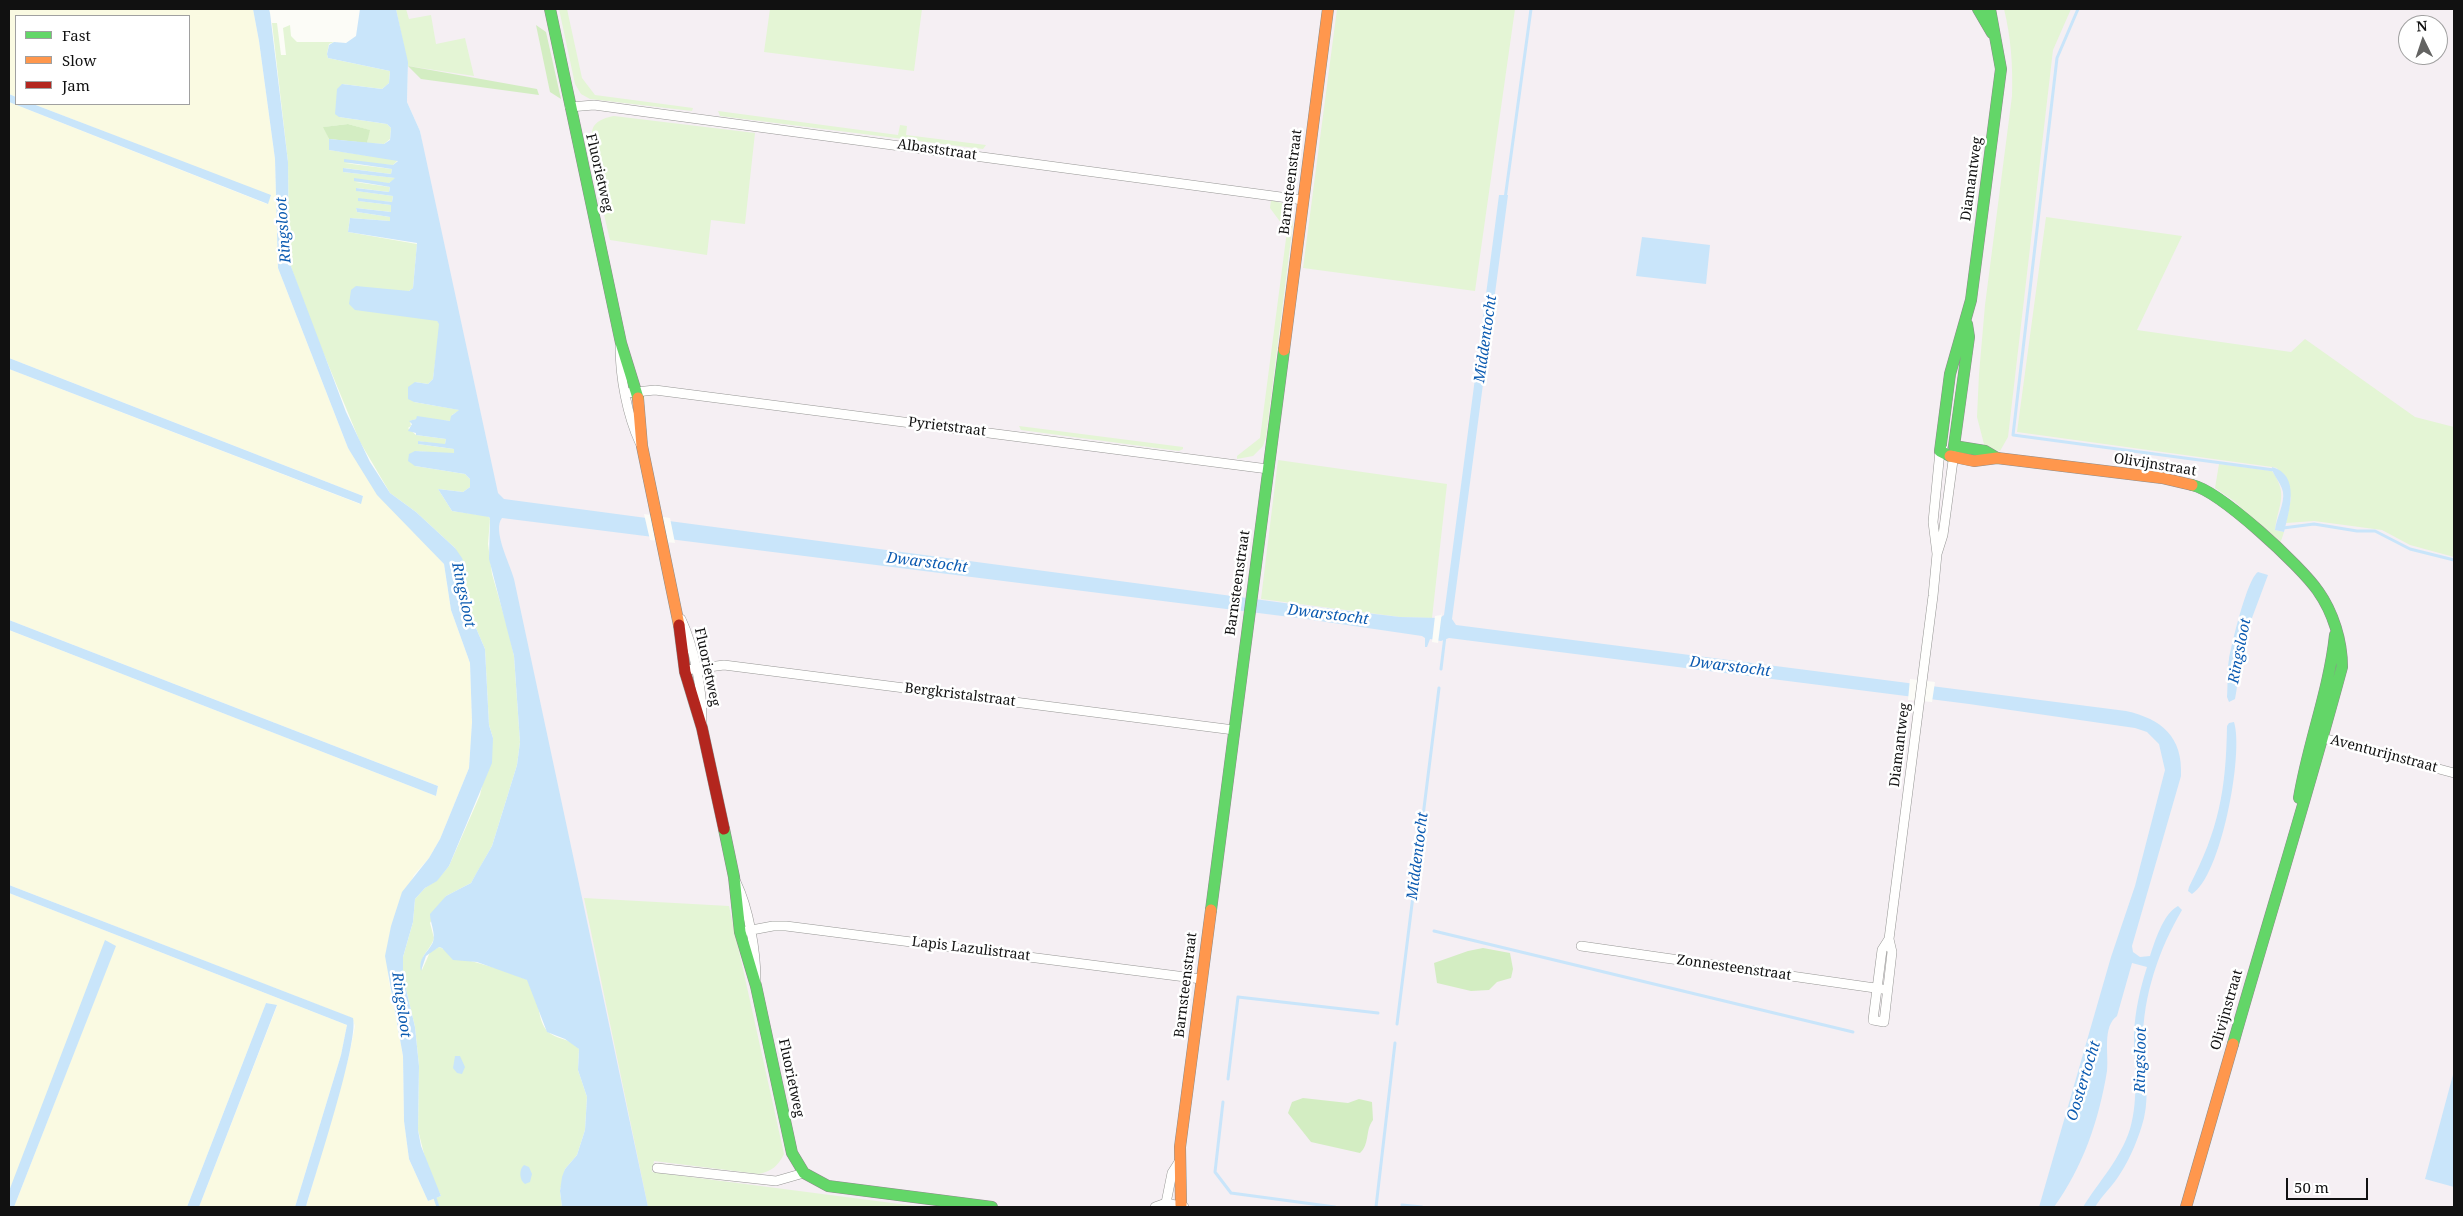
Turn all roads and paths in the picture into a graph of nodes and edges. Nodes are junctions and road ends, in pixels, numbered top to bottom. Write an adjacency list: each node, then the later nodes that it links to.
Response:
1 (550, 9): 6 (street, Fluorietweg)
2 (1328, 9): 7 (street, Barnsteenstraat)
3 (1978, 9): 5 (street, Diamantweg)
4 (1990, 9): 5 (street, Diamantweg)
5 (1996, 39): 8 (street, Diamantweg)
6 (570, 108): 7 (street, Albaststraat); 9 (street, Fluorietweg)
7 (1304, 200): 14 (street, Barnsteenstraat)
8 (1967, 324): 10 (street, Diamantweg); 11 (street, Diamantweg)
9 (631, 392): 14 (street, Pyrietstraat); 16 (street, Fluorietweg)
10 (1954, 446): 11 (street, Olivijnstraat); 12 (street, Diamantweg); 13 (street, Olivijnstraat)
11 (1940, 451): 12 (street, Olivijnstraat); 15 (street, Diamantweg)
12 (1953, 458): 13 (street, Olivijnstraat); 15 (street, Diamantweg)
13 (1997, 458): 18 (street, Olivijnstraat)
14 (1268, 469): 17 (street, Barnsteenstraat)
15 (1937, 554): 21 (street, Diamantweg)
16 (690, 669): 17 (street, Bergkristalstraat); 20 (street, Fluorietweg)
17 (1234, 730): 23 (street, Barnsteenstraat)
18 (2319, 736): 19 (street, Aventurijnstraat); 33 (street, Olivijnstraat)
19 (2454, 773)
20 (745, 931): 23 (street, Lapis Lazulistraat); 28 (street, Fluorietweg)
21 (1889, 939): 24 (street, Diamantweg); 25 (street, Diamantweg)
22 (1581, 946): 24 (street, Zonnesteenstraat)
23 (1201, 979): 26 (street, Barnsteenstraat)
24 (1876, 989): 25 (street, Zonnesteenstraat); 25 (street, Diamantweg)
25 (1887, 989)
26 (1179, 1162): 29 (street, Barnsteenstraat); 30 (street, Barnsteenstraat)
27 (656, 1168): 28 (street)
28 (804, 1173): 31 (street)
29 (1166, 1203): 30 (street); 32 (street)
30 (1183, 1206)
31 (992, 1207)
32 (1155, 1207)
33 (2186, 1207)

